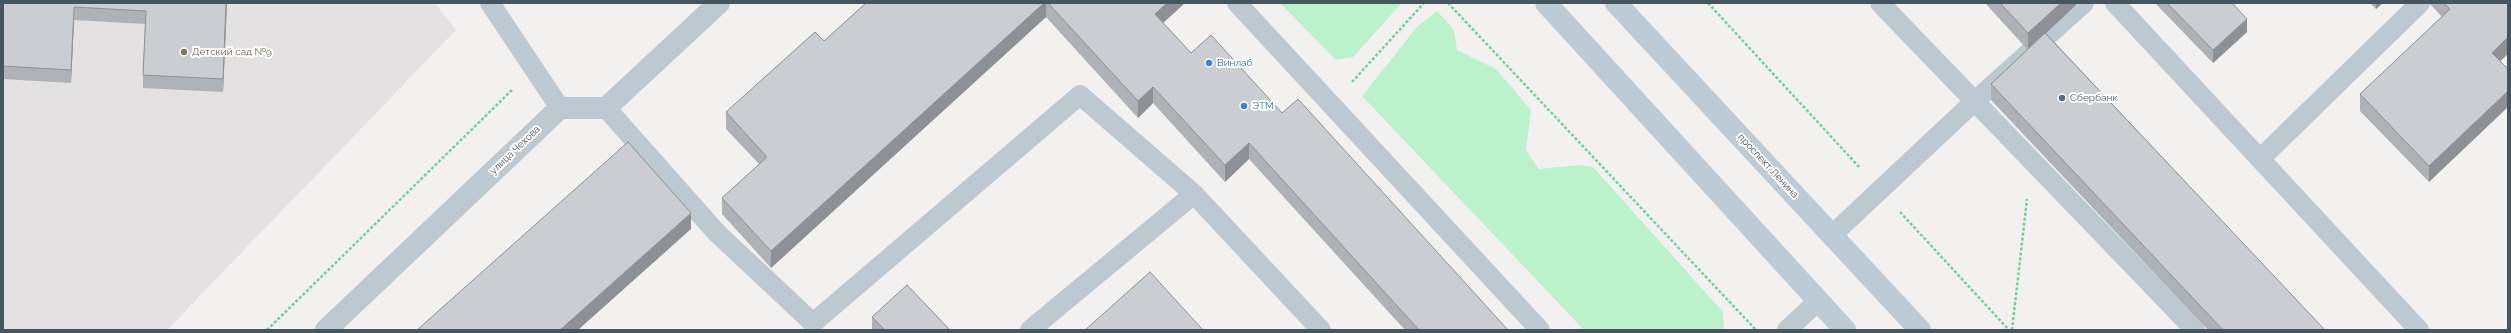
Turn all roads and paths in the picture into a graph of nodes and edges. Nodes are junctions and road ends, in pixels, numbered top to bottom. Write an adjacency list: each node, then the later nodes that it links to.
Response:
1 (490, 3): 13 (lane)
2 (719, 3): 17 (street)
3 (1237, 3): 15 (lane)
4 (1424, 3): 15 (path)
5 (1448, 3): 31 (path)
6 (1546, 3): 24 (main road)
7 (1616, 3): 23 (main road, проспект Ленина)
8 (1708, 3): 20 (path)
9 (1880, 3): 14 (lane)
10 (2084, 3): 14 (lane)
11 (2115, 3): 19 (lane)
12 (2420, 3): 19 (lane)
13 (534, 69): 16 (lane); 26 (path)
14 (1976, 100): 18 (lane); 23 (lane)
15 (1331, 104): 30 (lane)
16 (560, 108): 17 (street); 27 (street, улица Чехова)
17 (606, 108): 25 (lane)
18 (2032, 159): 36 (path); 37 (lane)
19 (2260, 159): 38 (lane)
20 (1862, 170)
21 (1194, 194): 25 (lane); 28 (lane); 29 (lane)
22 (1898, 210): 35 (path)
23 (1832, 235): 34 (main road, проспект Ленина)
24 (1818, 301): 32 (lane); 33 (main road)
25 (817, 327)
26 (267, 330)
27 (326, 330)
28 (1030, 330)
29 (1321, 330)
30 (1540, 330)
31 (1756, 330)
32 (1787, 330)
33 (1845, 330)
34 (1920, 330)
35 (2009, 330)
36 (2012, 330)
37 (2195, 330)
38 (2419, 330)

